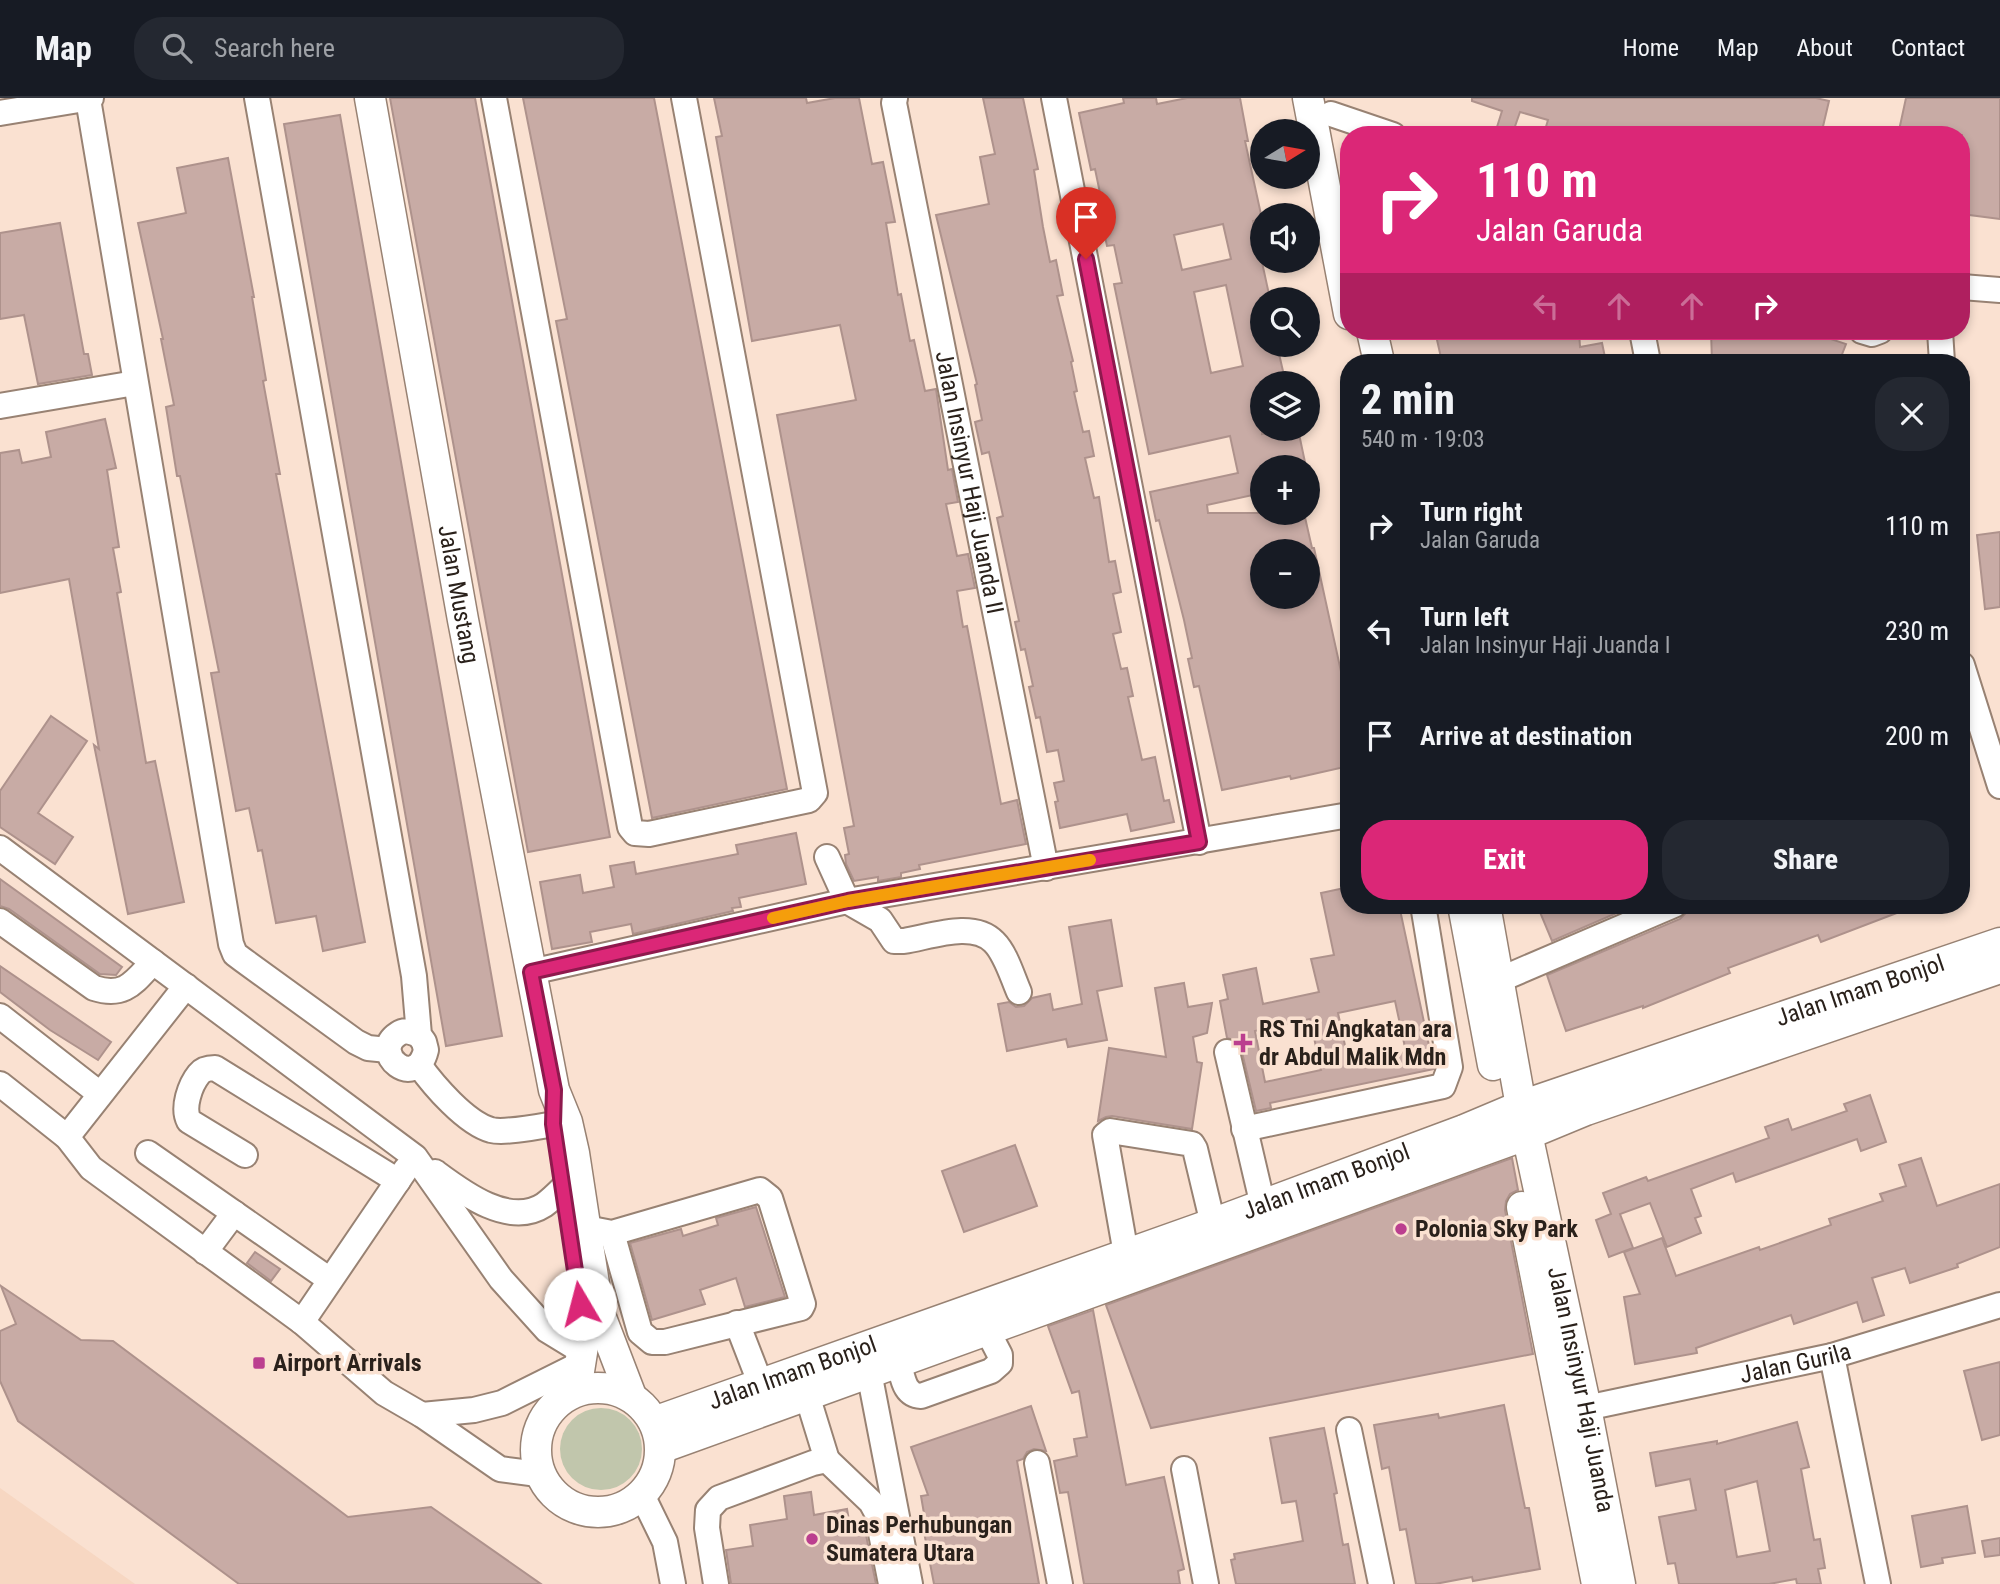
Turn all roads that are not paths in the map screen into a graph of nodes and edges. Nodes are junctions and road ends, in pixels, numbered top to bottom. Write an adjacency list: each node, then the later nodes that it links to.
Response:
1 (89, 98): 9 (street); 15 (street)
2 (257, 98): 41 (street)
3 (370, 98): 35 (main road, Jalan Mustang)
4 (495, 98): 5 (street)
5 (684, 98)
6 (895, 98): 23 (street, Jalan Insinyur Haji Juanda II)
7 (1054, 98): 20 (street)
8 (1322, 103): 10 (street); 11 (main road); 12 (main road)
9 (0, 113)
10 (1373, 126)
11 (1340, 174)
12 (1340, 244)
13 (1970, 288): 14 (street)
14 (2000, 290)
15 (135, 383): 16 (street); 42 (street)
16 (0, 406)
17 (1970, 690): 18 (street)
18 (2000, 786)
19 (1340, 817): 20 (street)
20 (1199, 842): 23 (street)
21 (0, 848): 33 (street)
22 (827, 857): 24 (street)
23 (1046, 868): 24 (street)
24 (848, 901): 35 (street); 38 (street)
25 (1424, 914): 32 (street)
26 (1465, 914): 30 (main road, Jalan Insinyur Haji Juanda)
27 (1487, 914): 36 (main road, Jalan Insinyur Haji Juanda)
28 (1653, 914): 36 (street)
29 (0, 921): 33 (street)
30 (1469, 939): 32 (street); 48 (main road, Jalan Insinyur Haji Juanda)
31 (2000, 943): 39 (main road, Jalan Imam Bonjol)
32 (1430, 947): 49 (street)
33 (153, 962): 37 (street)
34 (2000, 968): 39 (main road, Jalan Imam Bonjol)
35 (531, 972): 47 (main road, Jalan Mustang)
36 (1499, 980): 48 (main road, Jalan Insinyur Haji Juanda)
37 (186, 986): 46 (street); 53 (street)
38 (1019, 992)
39 (1842, 1009): 48 (main road, Jalan Imam Bonjol)
40 (0, 1016): 46 (street)
41 (419, 1035): 42 (street); 44 (street)
42 (388, 1050): 44 (street)
43 (1227, 1052): 49 (street)
44 (419, 1065): 47 (street)
45 (0, 1084): 50 (street)
46 (100, 1094): 50 (street)
47 (560, 1123): 55 (main road, Jalan Mustang); 58 (main road, Jalan Mustang)
48 (1515, 1124): 57 (main road, Jalan Imam Bonjol); 75 (main road, Jalan Insinyur Haji Juanda); 91 (main road, Jalan Insinyur Haji Juanda)
49 (1244, 1129): 57 (street)
50 (67, 1137): 60 (street)
51 (148, 1153): 56 (street)
52 (244, 1155): 54 (street)
53 (417, 1159): 54 (street); 55 (street); 70 (street)
54 (398, 1181): 62 (street)
55 (564, 1187): 70 (main road, Jalan Mustang)
56 (234, 1213): 60 (street); 62 (street)
57 (1267, 1216): 59 (main road, Jalan Imam Bonjol)
58 (599, 1231): 66 (street); 66 (street); 74 (main road, Jalan Mustang)
59 (1215, 1235): 61 (main road, Jalan Imam Bonjol); 61 (street); 63 (main road, Jalan Imam Bonjol)
60 (205, 1252): 65 (street)
61 (1126, 1254): 63 (main road, Jalan Imam Bonjol)
62 (330, 1280): 65 (street)
63 (1076, 1285): 67 (main road, Jalan Imam Bonjol)
64 (2000, 1305): 68 (street, Jalan Gurila)
65 (302, 1322): 76 (street)
66 (737, 1323): 72 (street)
67 (968, 1328): 69 (main road, Jalan Imam Bonjol); 69 (street); 72 (main road, Jalan Imam Bonjol)
68 (1832, 1356): 75 (street, Jalan Gurila); 93 (street)
69 (898, 1361): 71 (main road, Jalan Imam Bonjol)
70 (580, 1369): 74 (main road); 76 (street); 82 (main road)
71 (869, 1371): 73 (main road, Jalan Imam Bonjol); 87 (street)
72 (761, 1385): 78 (main road, Jalan Imam Bonjol)
73 (807, 1395): 78 (main road, Jalan Imam Bonjol); 79 (street)
74 (631, 1396): 78 (main road)
75 (1586, 1408): 92 (main road, Jalan Insinyur Haji Juanda)
76 (422, 1415): 82 (street)
77 (1349, 1430): 90 (street)
78 (658, 1435): 83 (main road)
79 (827, 1460): 85 (street); 86 (street)
80 (1037, 1463): 88 (street)
81 (1184, 1469): 89 (street)
82 (538, 1474): 83 (main road)
83 (642, 1495): 84 (street)
84 (673, 1584)
85 (716, 1584)
86 (891, 1584)
87 (910, 1584)
88 (1060, 1584)
89 (1206, 1584)
90 (1381, 1584)
91 (1597, 1584)
92 (1620, 1584)
93 (1878, 1584)

